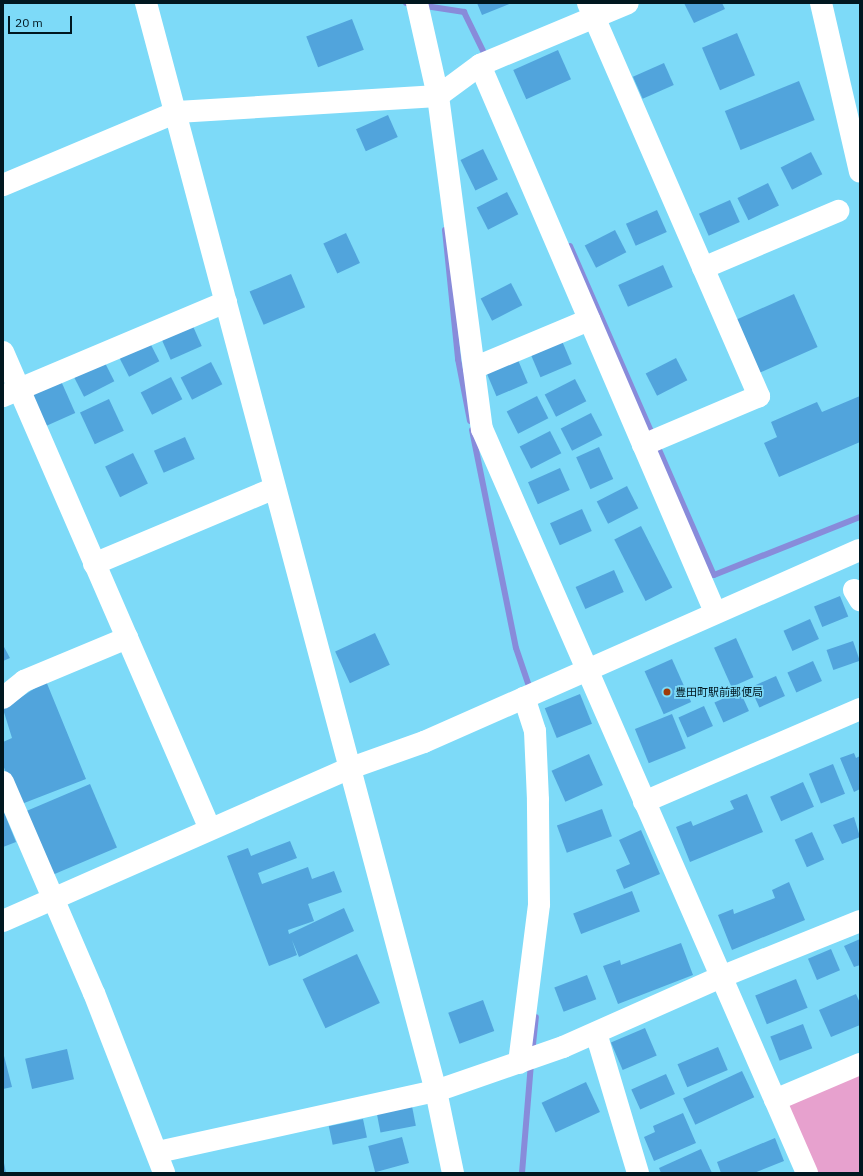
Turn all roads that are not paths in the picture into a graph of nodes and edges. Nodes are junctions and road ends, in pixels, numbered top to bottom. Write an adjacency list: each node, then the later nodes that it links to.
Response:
1 (146, 3): 8 (street)
2 (417, 3): 7 (street)
3 (628, 3): 5 (street)
4 (821, 3): 9 (street)
5 (591, 10): 6 (street); 12 (street)
6 (480, 65): 7 (street); 14 (street)
7 (438, 96): 8 (street); 16 (street)
8 (177, 112): 10 (street); 13 (street)
9 (860, 172)
10 (3, 186)
11 (838, 211): 12 (street)
12 (703, 268): 18 (street)
13 (226, 302): 17 (street); 19 (street)
14 (589, 320): 16 (street); 18 (street)
15 (3, 352): 17 (street)
16 (474, 368): 24 (street)
17 (11, 393): 21 (street)
18 (643, 446): 22 (street)
19 (275, 488): 21 (street); 28 (street)
20 (860, 550): 22 (street)
21 (94, 564): 23 (street)
22 (715, 612): 24 (street)
23 (127, 638): 25 (street); 31 (street)
24 (586, 670): 26 (street); 30 (street)
25 (3, 698)
26 (524, 698): 28 (street); 37 (street)
27 (860, 709): 30 (street)
28 (348, 770): 31 (street); 39 (street)
29 (3, 782): 32 (street)
30 (644, 802): 35 (street)
31 (210, 829): 32 (street)
32 (56, 899): 33 (street); 41 (street)
33 (3, 921)
34 (860, 921): 35 (street)
35 (721, 977): 36 (street); 40 (street)
36 (596, 1033): 37 (street); 44 (street)
37 (519, 1063): 39 (street)
38 (860, 1064): 40 (street)
39 (436, 1091): 41 (street); 43 (street)
40 (775, 1100): 45 (street)
41 (158, 1152): 42 (street)
42 (164, 1173)
43 (453, 1173)
44 (638, 1173)
45 (807, 1173)

